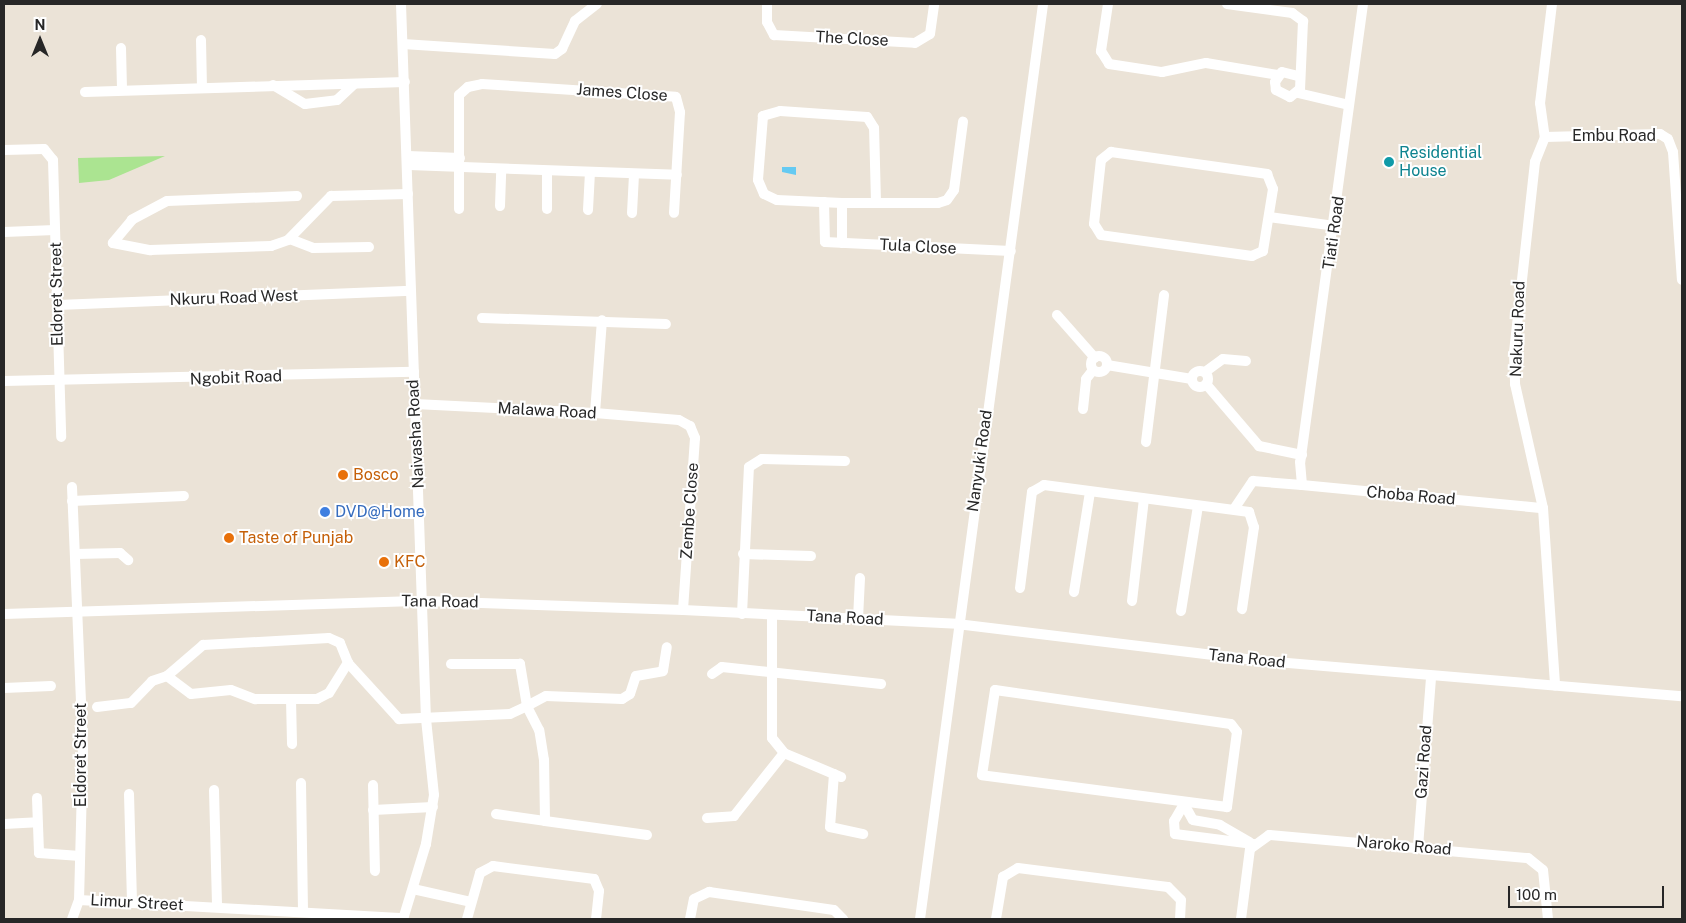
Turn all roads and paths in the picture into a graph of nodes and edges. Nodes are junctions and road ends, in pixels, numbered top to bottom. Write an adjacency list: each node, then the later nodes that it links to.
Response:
1 (401, 4): 11 (street, Naivasha Road)
2 (597, 4): 11 (street)
3 (767, 4): 4 (street, The Close)
4 (934, 4)
5 (1043, 4): 51 (street, Nanyuki Road)
6 (1108, 4): 13 (street)
7 (1227, 4): 14 (street)
8 (1363, 4): 22 (street, Tiati Road)
9 (1552, 4): 24 (street, Nakuru Road)
10 (201, 40): 18 (street)
11 (403, 44): 15 (street, Naivasha Road)
12 (121, 48): 19 (street)
13 (1278, 75): 14 (street); 21 (street)
14 (1298, 76): 21 (street)
15 (405, 82): 16 (street); 26 (street, Naivasha Road)
16 (354, 84): 17 (street); 17 (street)
17 (273, 85): 18 (street)
18 (202, 86): 19 (street)
19 (122, 90): 20 (street)
20 (85, 92)
21 (1298, 93): 22 (street)
22 (1349, 105): 45 (street, Tiati Road)
23 (963, 122): 36 (street)
24 (1545, 137): 52 (street, Embu Road); 86 (street, Nakuru Road)
25 (4, 150): 46 (street, Eldoret Street)
26 (408, 160): 27 (street); 33 (street, Naivasha Road)
27 (460, 163): 28 (street); 32 (street, James Close); 39 (street, James Close)
28 (501, 170): 29 (street); 38 (street)
29 (547, 172): 30 (street); 40 (street)
30 (590, 174): 31 (street); 41 (street)
31 (634, 175): 32 (street); 42 (street)
32 (677, 175): 43 (street, James Close)
33 (408, 194): 48 (street); 53 (street, Naivasha Road)
34 (297, 196): 48 (street)
35 (824, 202): 36 (street); 37 (street); 49 (street, Tula Close)
36 (876, 202): 37 (street)
37 (842, 203): 49 (street)
38 (500, 206)
39 (459, 209)
40 (547, 209)
41 (588, 210)
42 (632, 213)
43 (674, 213)
44 (1269, 217): 44 (street); 45 (street)
45 (1336, 226): 77 (street, Tiati Road)
46 (55, 230): 47 (street); 55 (street, Eldoret Street)
47 (4, 232)
48 (290, 239): 50 (street)
49 (842, 243): 51 (street, Tula Close)
50 (369, 247)
51 (1011, 251): 105 (street, Nanyuki Road)
52 (1682, 280)
53 (411, 291): 55 (street, Nkuru Road West); 64 (street, Naivasha Road)
54 (1164, 295): 66 (street)
55 (58, 305): 69 (street, Eldoret Street)
56 (1058, 315): 60 (street)
57 (482, 318): 58 (street)
58 (602, 320): 59 (street); 73 (street)
59 (666, 324)
60 (1095, 358): 62 (street); 63 (street)
61 (1246, 361): 65 (street)
62 (1107, 365): 63 (street); 66 (street)
63 (1093, 370): 72 (street)
64 (414, 372): 69 (street, Ngobit Road); 71 (street, Naivasha Road)
65 (1205, 372): 67 (street); 70 (street)
66 (1155, 373): 67 (street); 76 (street)
67 (1192, 379): 70 (street)
68 (4, 380): 69 (street, Ngobit Road)
69 (58, 381): 75 (street, Eldoret Street)
70 (1206, 384): 77 (street)
71 (415, 404): 73 (street, Malawa Road); 95 (street, Naivasha Road)
72 (1083, 409)
73 (595, 413): 74 (street, Malawa Road)
74 (679, 420): 99 (street, Zembe Close)
75 (61, 437)
76 (1146, 442)
77 (1301, 458): 79 (street)
78 (845, 461): 89 (street)
79 (1302, 485): 86 (street, Choba Road); 87 (street, Choba Road)
80 (72, 487): 84 (street, Eldoret Street)
81 (1090, 492): 83 (street); 93 (street); 94 (street)
82 (184, 496): 84 (street)
83 (1144, 499): 85 (street); 96 (street)
84 (72, 501): 88 (street, Eldoret Street)
85 (1198, 506): 87 (street); 100 (street)
86 (1542, 508): 115 (street, Nakuru Road)
87 (1234, 509): 97 (street)
88 (75, 554): 91 (street); 98 (street, Eldoret Street)
89 (743, 554): 90 (street); 102 (street)
90 (811, 556)
91 (128, 560)
92 (860, 578): 104 (street)
93 (1020, 588)
94 (1074, 592)
95 (424, 601): 98 (street, Tana Road); 99 (street, Tana Road); 121 (street, Naivasha Road)
96 (1132, 601)
97 (1242, 609)
98 (78, 610): 101 (street, Tana Road); 141 (street, Eldoret Street)
99 (683, 610): 102 (street, Tana Road)
100 (1181, 611)
101 (4, 614)
102 (742, 614): 103 (street, Tana Road)
103 (772, 615): 104 (street, Tana Road); 110 (street)
104 (858, 619): 105 (street, Tana Road)
105 (957, 624): 112 (street, Tana Road); 155 (street, Nanyuki Road)
106 (667, 646): 119 (street)
107 (348, 663): 111 (street); 118 (street); 121 (street)
108 (451, 664): 119 (street)
109 (712, 674): 110 (street)
110 (771, 674): 113 (street); 123 (street)
111 (167, 676): 118 (street); 120 (street)
112 (1431, 677): 115 (street, Tana Road); 140 (street, Gazi Road)
113 (881, 684)
114 (51, 686): 116 (street)
115 (1555, 686): 117 (street, Tana Road)
116 (4, 688)
117 (1682, 696)
118 (291, 699): 122 (street)
119 (527, 706): 121 (street); 134 (street)
120 (96, 707)
121 (426, 719): 130 (street, Naivasha Road)
122 (292, 744)
123 (784, 753): 133 (street); 137 (street)
124 (300, 783): 148 (street)
125 (372, 785): 131 (street)
126 (214, 790): 147 (street)
127 (128, 794): 145 (street)
128 (37, 798): 135 (street)
129 (1184, 804): 129 (street); 139 (street); 139 (street)
130 (433, 807): 131 (street); 143 (street, Naivasha Road)
131 (374, 810): 142 (street)
132 (496, 814): 134 (street)
133 (707, 818)
134 (544, 821): 138 (street)
135 (37, 822): 136 (street); 141 (street)
136 (4, 824)
137 (863, 834)
138 (647, 835)
139 (1253, 844): 140 (street, Naroko Road); 158 (street)
140 (1418, 848): 159 (street, Naroko Road)
141 (80, 856): 144 (street, Eldoret Street)
142 (375, 871)
143 (412, 890): 146 (street); 149 (street, Naivasha Road)
144 (79, 900): 145 (street, Limur Street); 151 (street, Eldoret Street)
145 (132, 901): 147 (street, Limur Street)
146 (471, 902): 152 (street); 153 (street)
147 (217, 907): 148 (street, Limur Street)
148 (303, 911): 149 (street, Limur Street)
149 (404, 918)
150 (843, 918): 154 (street)
151 (72, 919)
152 (467, 919)
153 (596, 919)
154 (690, 919)
155 (920, 919)
156 (996, 919): 157 (street)
157 (1180, 919)
158 (1241, 919)
159 (1548, 919)

